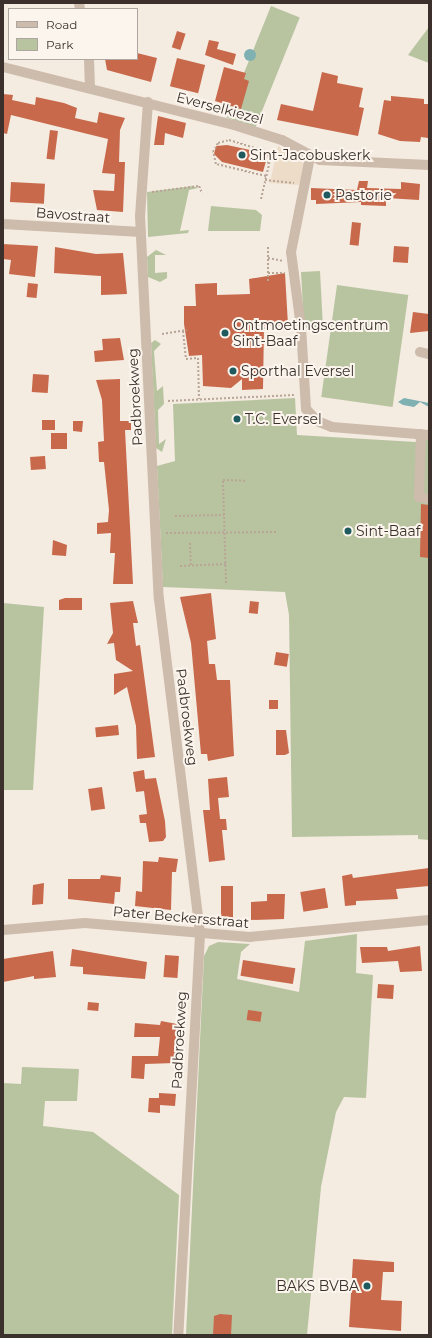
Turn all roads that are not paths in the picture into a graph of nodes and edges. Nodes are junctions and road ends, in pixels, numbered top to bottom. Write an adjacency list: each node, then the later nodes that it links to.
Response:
1 (89, 60): 3 (street)
2 (3, 67): 3 (street, Everselkiezel)
3 (90, 87): 4 (street, Everselkiezel)
4 (148, 102): 5 (street, Everselkiezel); 8 (street, Padbroekweg)
5 (310, 157): 6 (street, Everselkiezel); 9 (street)
6 (429, 165)
7 (3, 224): 8 (street, Bavostraat)
8 (141, 232): 13 (street, Padbroekweg)
9 (425, 434): 10 (street)
10 (429, 499)
11 (429, 920): 13 (street, Pater Beckersstraat)
12 (3, 930): 13 (street, Pater Beckersstraat)
13 (200, 935): 14 (street, Padbroekweg)
14 (178, 1335)

